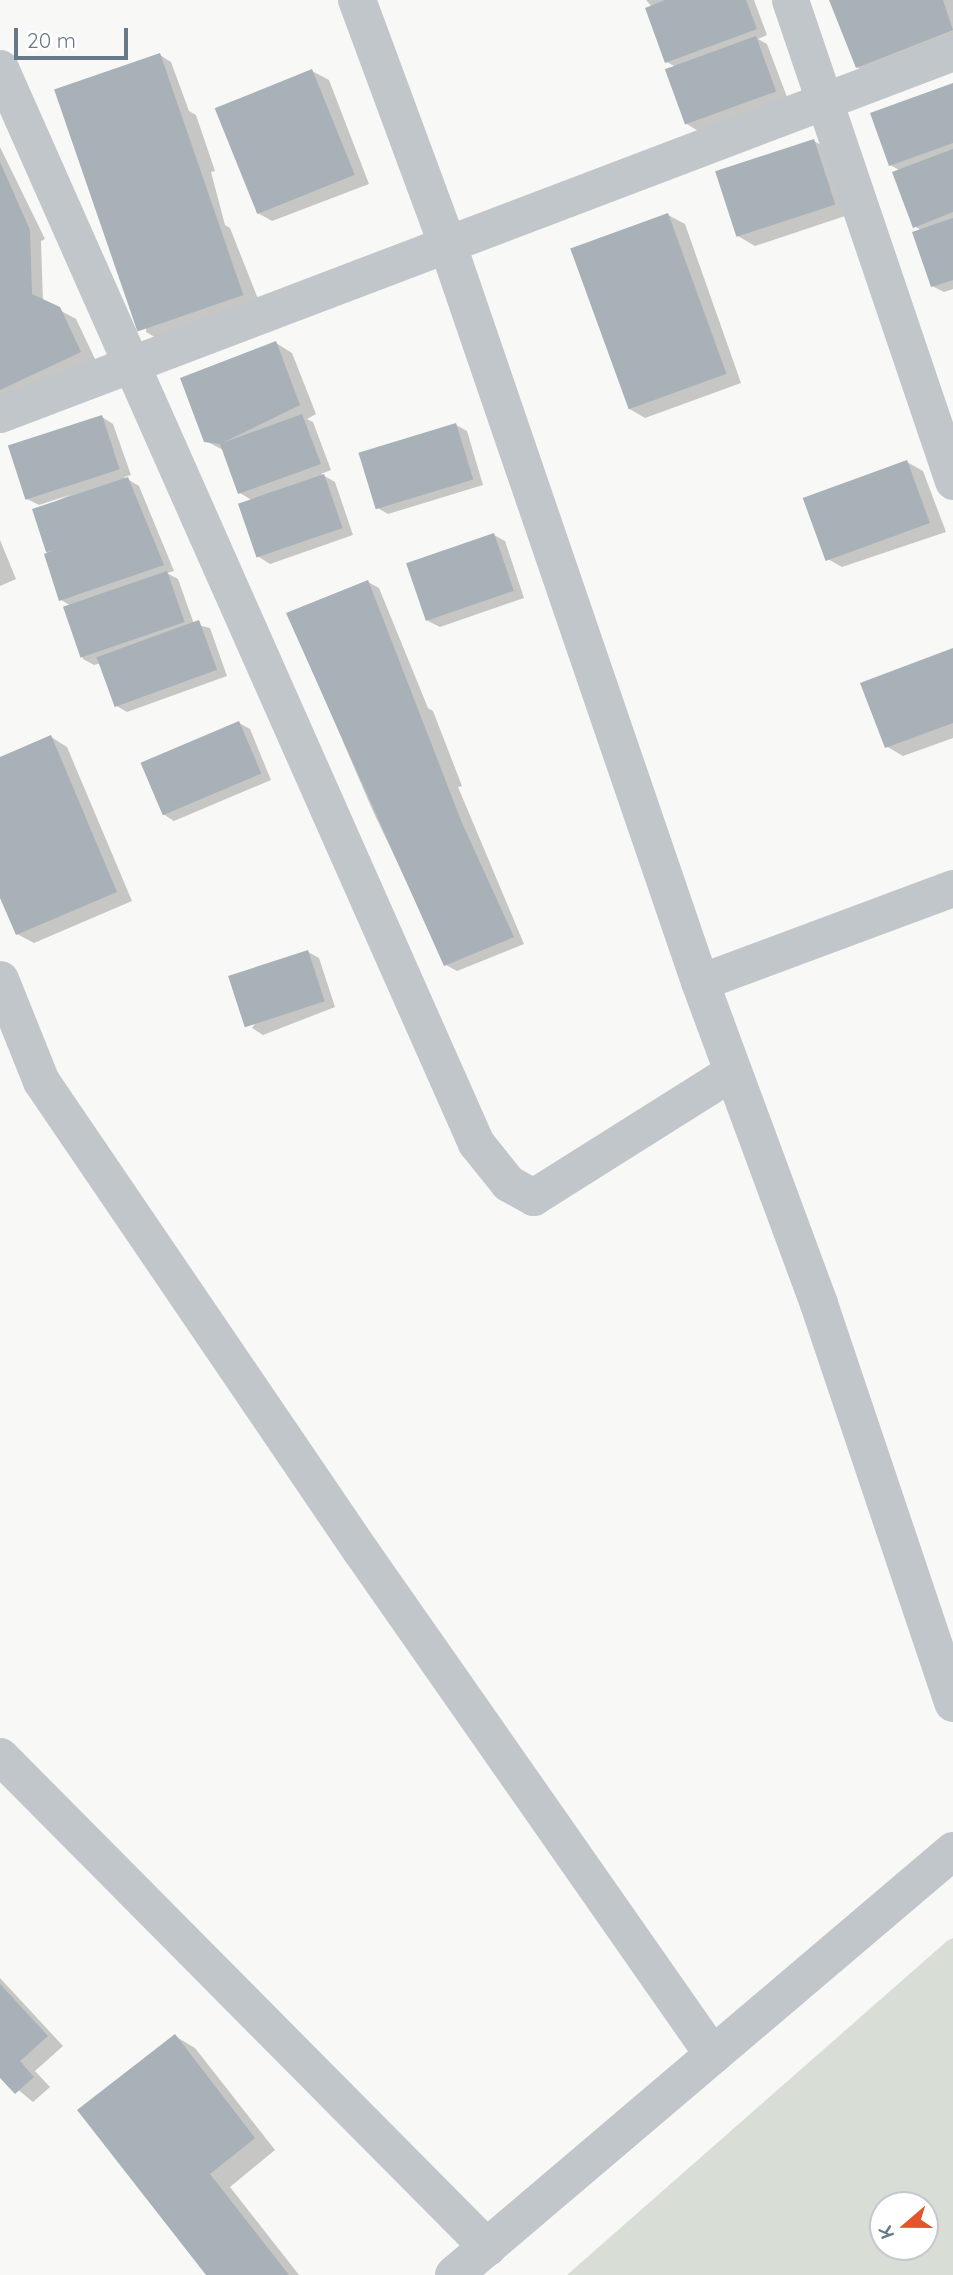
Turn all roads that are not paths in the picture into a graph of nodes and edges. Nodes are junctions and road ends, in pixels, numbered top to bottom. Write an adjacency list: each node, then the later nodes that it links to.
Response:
1 (357, 0): 6 (street)
2 (790, 0): 5 (street)
3 (953, 52): 5 (street)
4 (0, 68): 7 (street)
5 (822, 102): 6 (street); 9 (street)
6 (447, 243): 7 (street); 12 (street)
7 (131, 366): 8 (street); 13 (street)
8 (0, 414)
9 (953, 481)
10 (953, 888): 12 (street)
11 (0, 979): 17 (street)
12 (700, 982): 13 (street)
13 (733, 1071): 14 (street)
14 (953, 1703)
15 (0, 1756): 18 (street)
16 (953, 1851): 17 (street)
17 (713, 2055): 18 (street)
18 (487, 2247): 19 (street)
19 (454, 2275)

